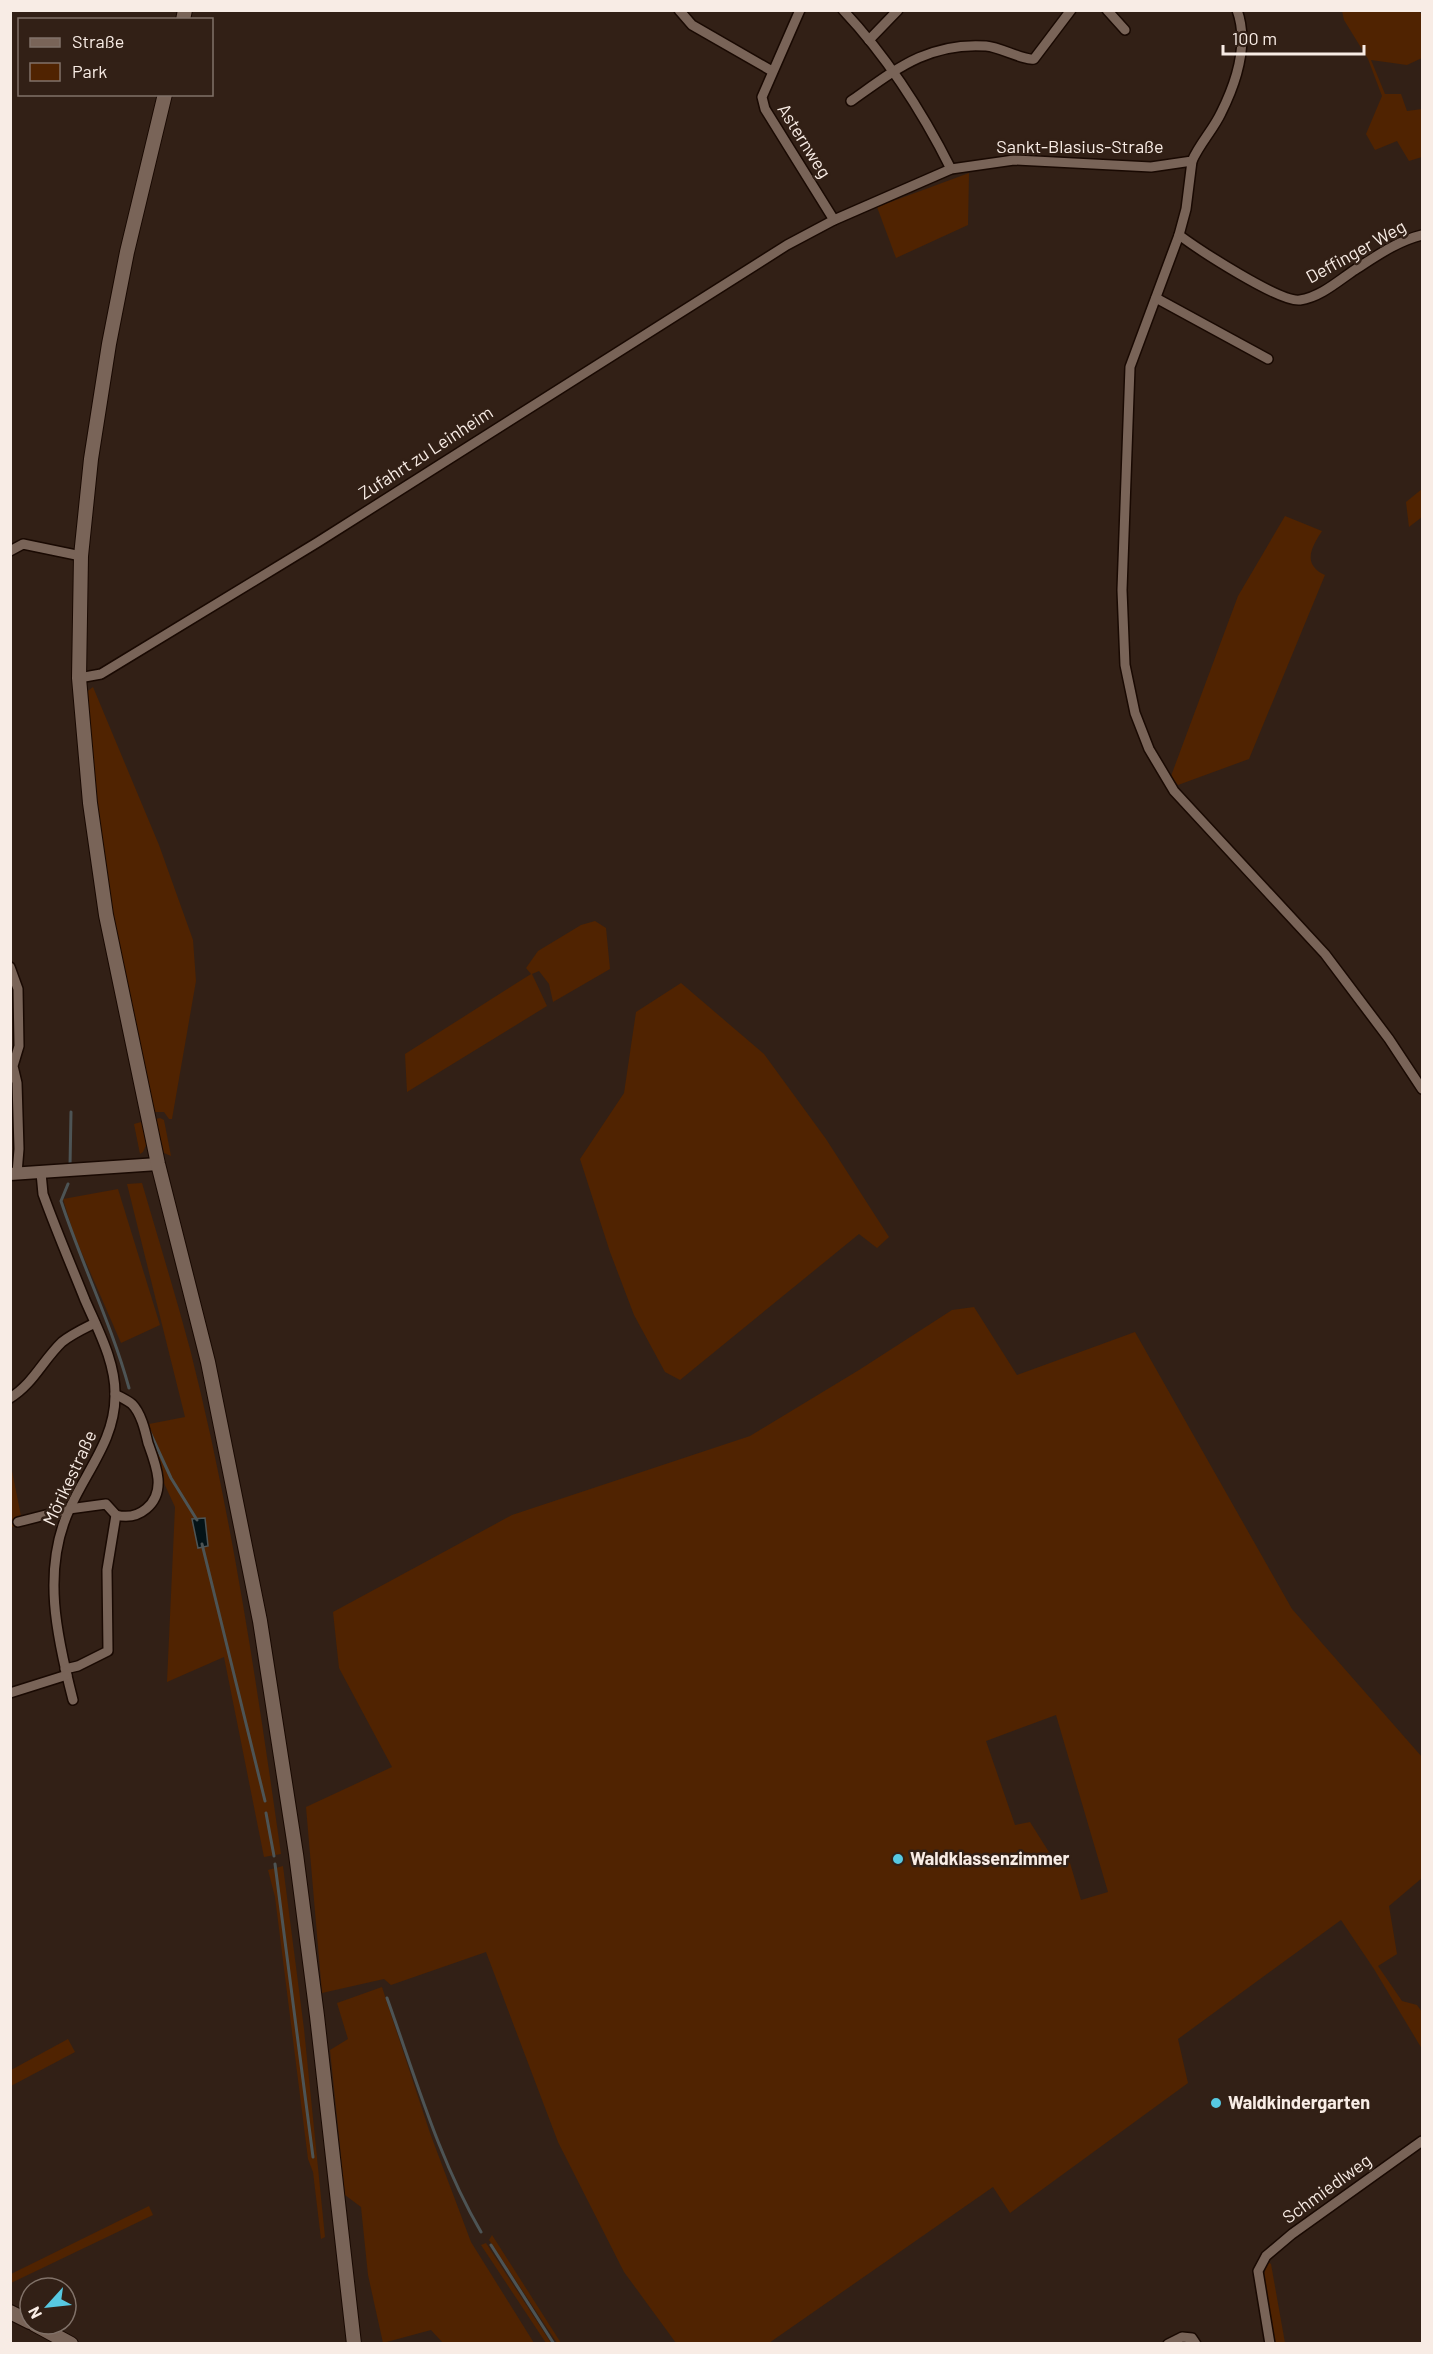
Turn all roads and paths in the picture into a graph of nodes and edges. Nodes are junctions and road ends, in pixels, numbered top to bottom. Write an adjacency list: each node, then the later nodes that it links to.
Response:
1 (679, 10): 11 (street)
2 (800, 10): 11 (street, Asternweg)
3 (843, 10): 9 (street)
4 (898, 10): 9 (street)
5 (1071, 10): 10 (street)
6 (1107, 10): 8 (street)
7 (1237, 10): 14 (street)
8 (1125, 30)
9 (869, 40): 10 (street)
10 (894, 71): 13 (street); 15 (street)
11 (772, 72): 16 (street, Asternweg)
12 (165, 96): 23 (main road)
13 (851, 101)
14 (1192, 161): 15 (street, Sankt-Blasius-Straße); 17 (street)
15 (951, 169): 16 (street, Sankt-Blasius-Straße)
16 (834, 220): 19 (street, Sankt-Blasius-Straße)
17 (1179, 235): 18 (street, Deffinger Weg); 20 (street)
18 (1422, 235)
19 (787, 245): 24 (street, Zufahrt zu Leinheim)
20 (1156, 298): 21 (street); 27 (street)
21 (1268, 359)
22 (10, 551): 23 (street)
23 (81, 555): 24 (main road)
24 (79, 678): 28 (main road)
25 (10, 967): 26 (street)
26 (12, 1066): 30 (street)
27 (1422, 1089)
28 (158, 1164): 29 (street); 43 (main road)
29 (41, 1173): 30 (street); 31 (street, Mörikestraße)
30 (14, 1174)
31 (95, 1323): 32 (street, Mörikestraße); 33 (street)
32 (116, 1394): 34 (street, Mörikestraße); 35 (street)
33 (10, 1398)
34 (69, 1509): 35 (street); 36 (street); 37 (street, Mörikestraße)
35 (116, 1515): 37 (street)
36 (18, 1522)
37 (66, 1672): 38 (street); 39 (street, Mörikestraße)
38 (10, 1693)
39 (73, 1701)
40 (1422, 2141): 46 (street, Schmiedlweg)
41 (57, 2336): 42 (main road)
42 (71, 2343)
43 (354, 2343)
44 (1168, 2343): 45 (street)
45 (1196, 2343)
46 (1270, 2343)

